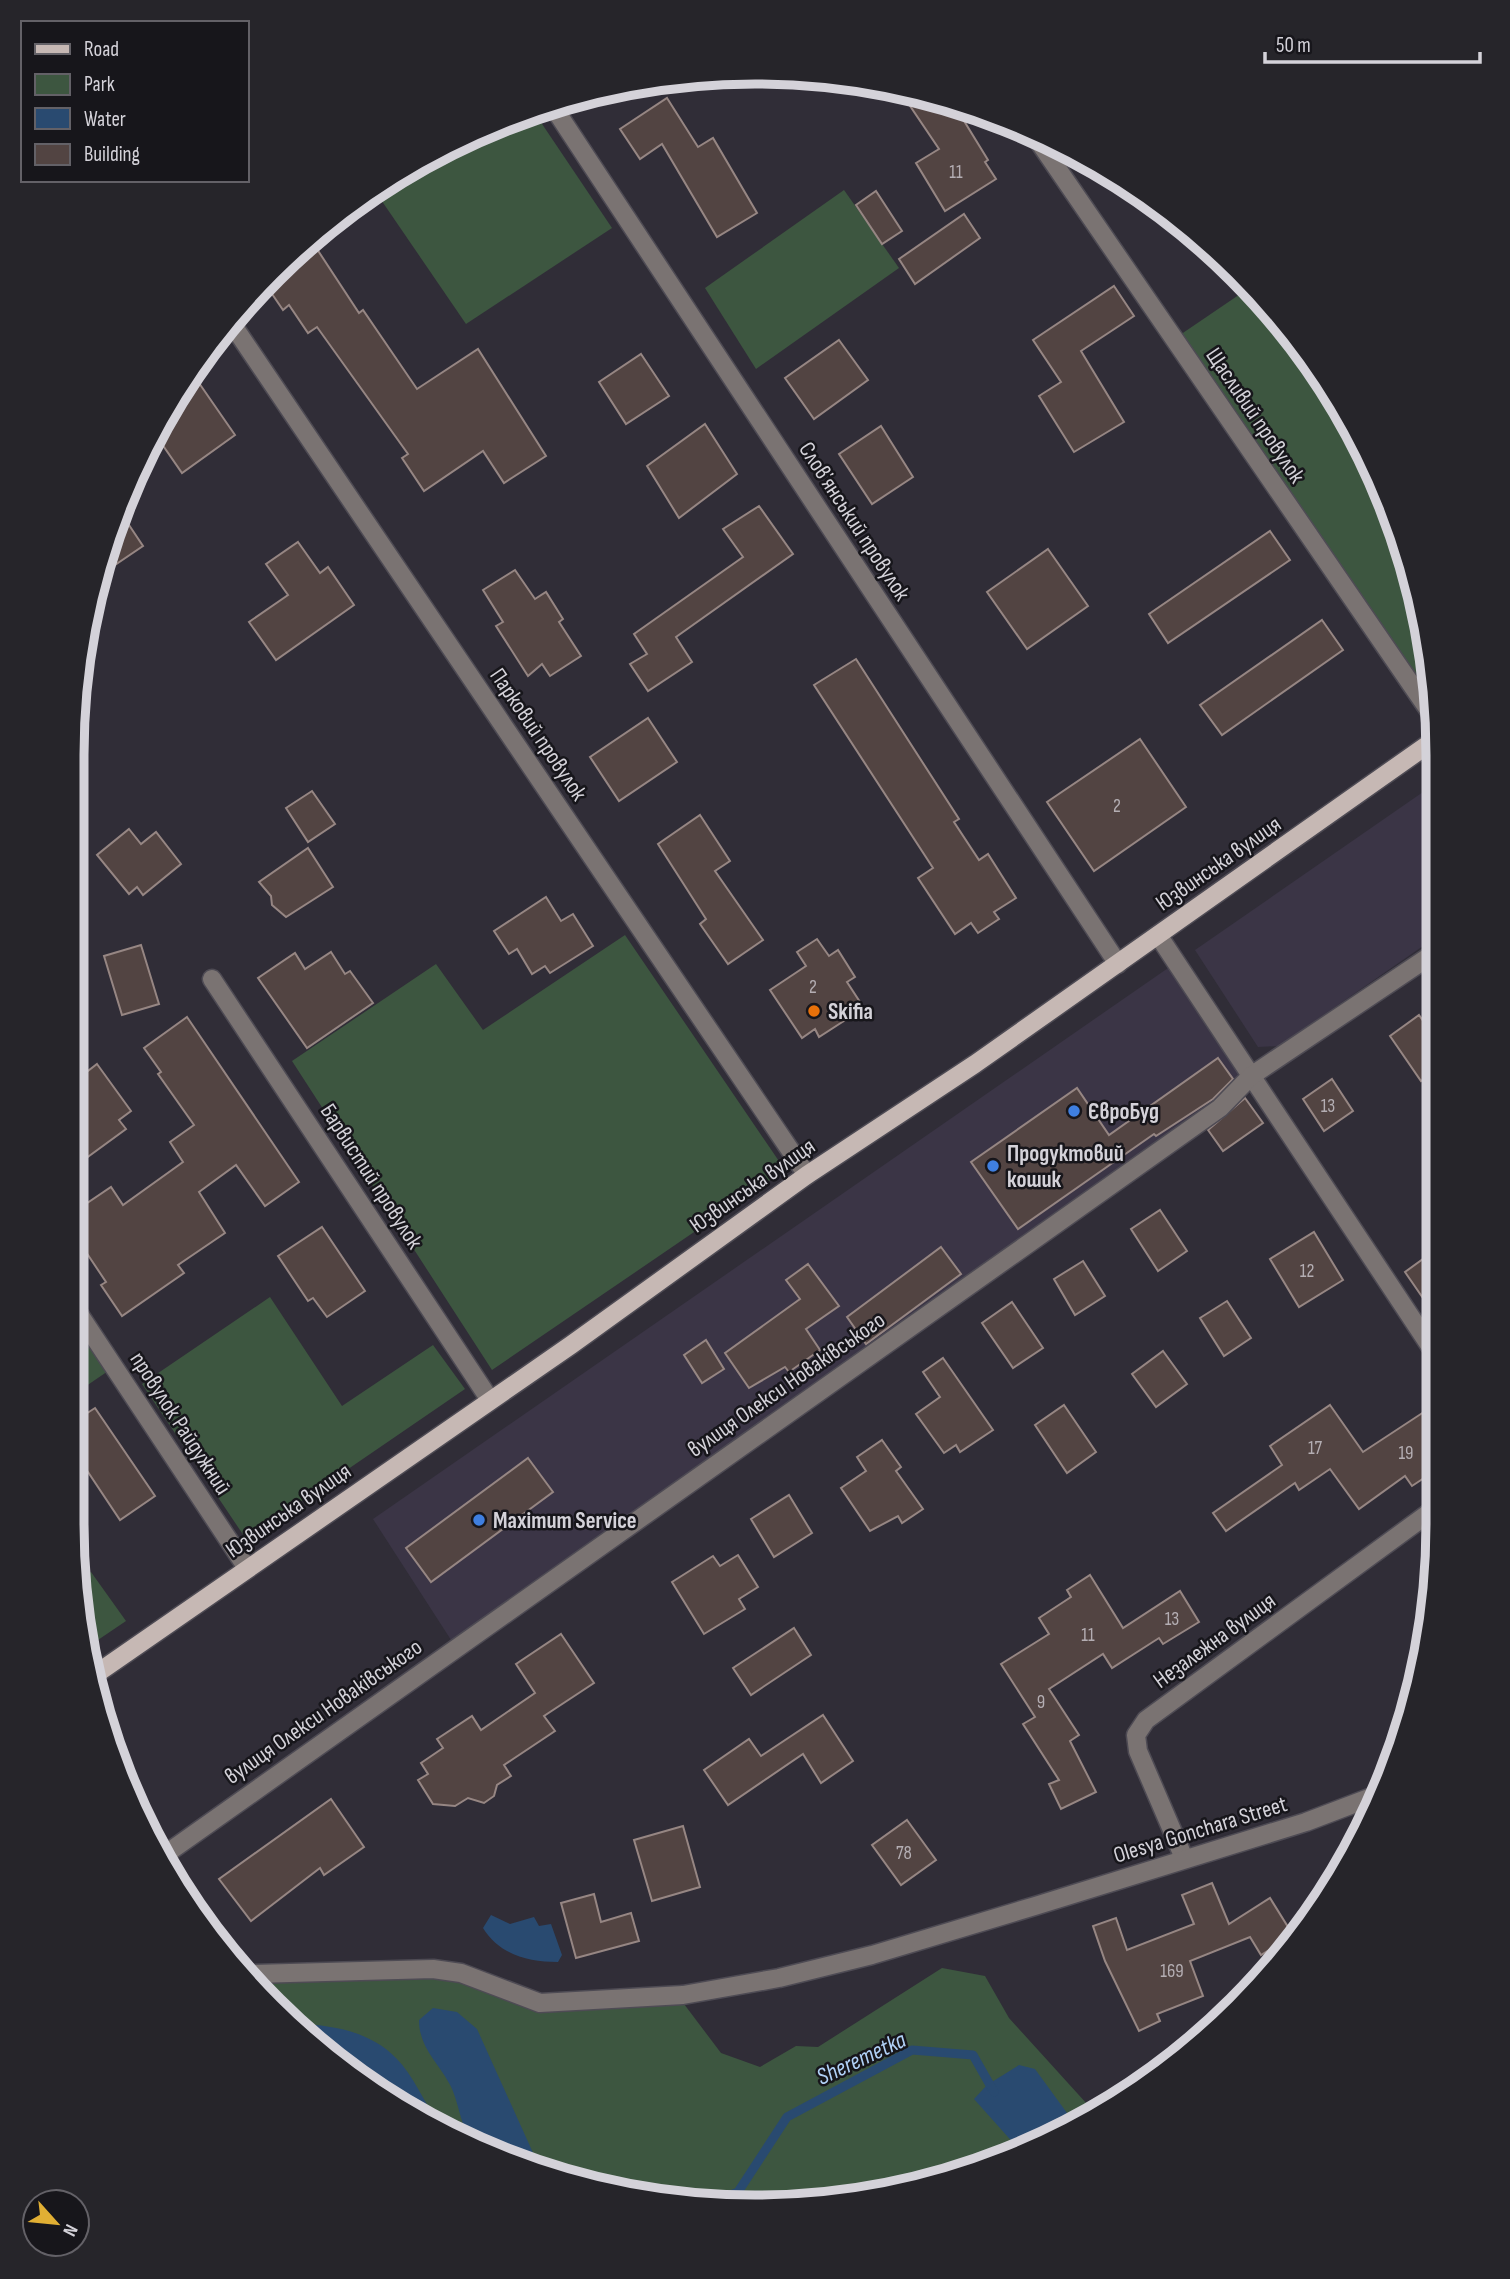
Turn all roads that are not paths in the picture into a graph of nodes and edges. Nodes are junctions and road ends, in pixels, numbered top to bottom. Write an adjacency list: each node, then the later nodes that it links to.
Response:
1 (558, 114): 8 (street, Словʼянський провулок)
2 (1044, 150): 4 (street, Щасливий провулок)
3 (236, 331): 11 (street, Парковий провулок)
4 (1424, 703)
5 (1426, 746): 6 (main road, Юзвинська вулиця)
6 (1158, 935): 8 (main road, Юзвинська вулиця); 10 (street)
7 (1426, 960): 10 (street, вулиця Олекси Новаківського)
8 (1118, 964): 11 (main road, Юзвинська вулиця)
9 (212, 979): 14 (street, Барвистий провулок)
10 (1251, 1076): 13 (street); 19 (street, вулиця Олекси Новаківського)
11 (807, 1175): 14 (main road, Юзвинська вулиця)
12 (84, 1322): 16 (street, провулок Райдужний)
13 (1426, 1340)
14 (490, 1401): 16 (main road, Юзвинська вулиця)
15 (1426, 1515): 20 (street, Незалежна вулиця)
16 (247, 1568): 17 (main road, Юзвинська вулиця)
17 (101, 1671)
18 (1367, 1799): 20 (street, Olesya Gonchara Street)
19 (170, 1851)
20 (1184, 1858): 21 (street, Olesya Gonchara Street)
21 (258, 1974)

